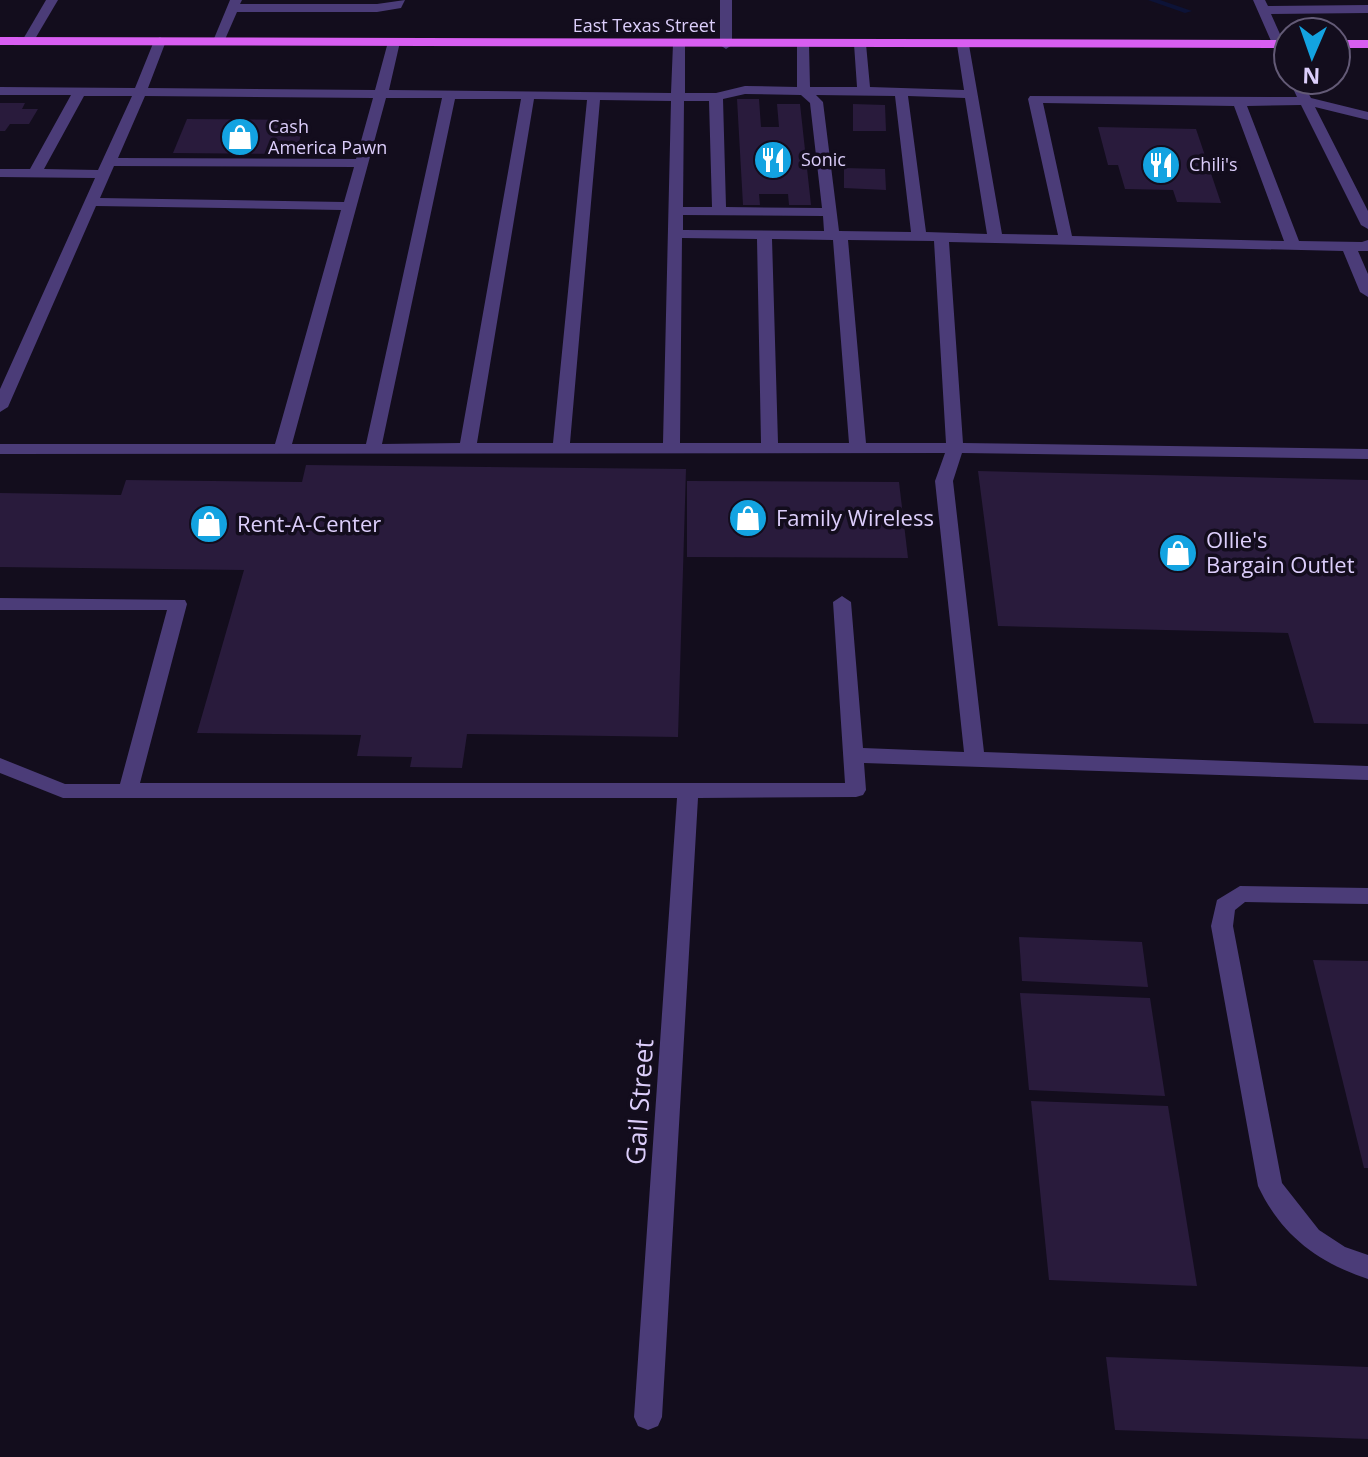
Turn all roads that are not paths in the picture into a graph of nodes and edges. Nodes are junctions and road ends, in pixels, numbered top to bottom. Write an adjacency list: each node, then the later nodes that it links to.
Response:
1 (52, 0): 9 (street)
2 (399, 0): 4 (street)
3 (726, 0): 16 (street)
4 (235, 4): 11 (street)
5 (1260, 5): 6 (street); 7 (street)
6 (1368, 9)
7 (1272, 25)
8 (0, 41): 9 (main road, East Texas Street)
9 (28, 41): 10 (main road, East Texas Street)
10 (160, 41): 11 (main road, East Texas Street); 23 (street)
11 (219, 41): 12 (main road, East Texas Street)
12 (394, 42): 13 (main road, East Texas Street); 24 (street)
13 (679, 44): 16 (main road, East Texas Street); 30 (street)
14 (860, 44): 17 (main road, East Texas Street); 18 (main road, East Texas Street); 21 (street)
15 (1272, 44): 18 (main road, East Texas Street)
16 (726, 45): 17 (main road, East Texas Street)
17 (803, 45): 20 (street)
18 (963, 45): 26 (street)
19 (0, 91): 22 (street)
20 (804, 91): 21 (street); 32 (street); 44 (street)
21 (864, 91): 25 (street)
22 (79, 92): 23 (street); 39 (street)
23 (140, 92): 24 (street); 37 (street)
24 (381, 94): 27 (street); 36 (street)
25 (901, 94): 26 (street); 49 (street)
26 (971, 94): 51 (street)
27 (449, 95): 28 (street); 60 (street)
28 (528, 95): 29 (street); 61 (street)
29 (594, 95): 30 (street); 62 (street)
30 (678, 96): 32 (street); 42 (street)
31 (1303, 96): 33 (street)
32 (716, 97): 43 (street)
33 (1305, 101): 34 (street); 35 (street); 45 (street)
34 (1239, 102): 52 (street); 54 (street)
35 (1368, 116)
36 (362, 163): 37 (street); 41 (street)
37 (106, 168): 39 (street); 40 (street)
38 (0, 173): 39 (street)
39 (34, 174)
40 (91, 202): 41 (street); 57 (street)
41 (350, 206): 59 (street)
42 (676, 211): 43 (street); 46 (street)
43 (719, 211): 44 (street)
44 (830, 212): 48 (street)
45 (1368, 225)
46 (676, 234): 47 (street); 58 (street)
47 (764, 234): 48 (street); 63 (street)
48 (836, 236): 49 (street); 64 (street)
49 (919, 237): 50 (street)
50 (941, 237): 51 (street); 65 (street)
51 (995, 239): 52 (street)
52 (1066, 240): 54 (street)
53 (1368, 244): 55 (street)
54 (1293, 245): 55 (street)
55 (1349, 247): 56 (street)
56 (1368, 292)
57 (0, 407)
58 (671, 447): 62 (street); 63 (street)
59 (282, 448): 60 (street); 66 (street)
60 (373, 448): 61 (street)
61 (468, 448): 62 (street)
62 (561, 448)
63 (770, 448): 64 (street)
64 (858, 448): 65 (street)
65 (955, 448): 67 (street); 71 (street)
66 (0, 449)
67 (1368, 454)
68 (842, 602): 70 (street)
69 (0, 604): 74 (street)
70 (852, 755): 71 (street); 75 (street)
71 (975, 759): 73 (street)
72 (0, 765): 74 (street)
73 (1368, 773)
74 (128, 791): 75 (street)
75 (688, 791): 78 (street, Gail Street)
76 (1368, 896): 77 (street)
77 (1368, 1267)
78 (648, 1417)

